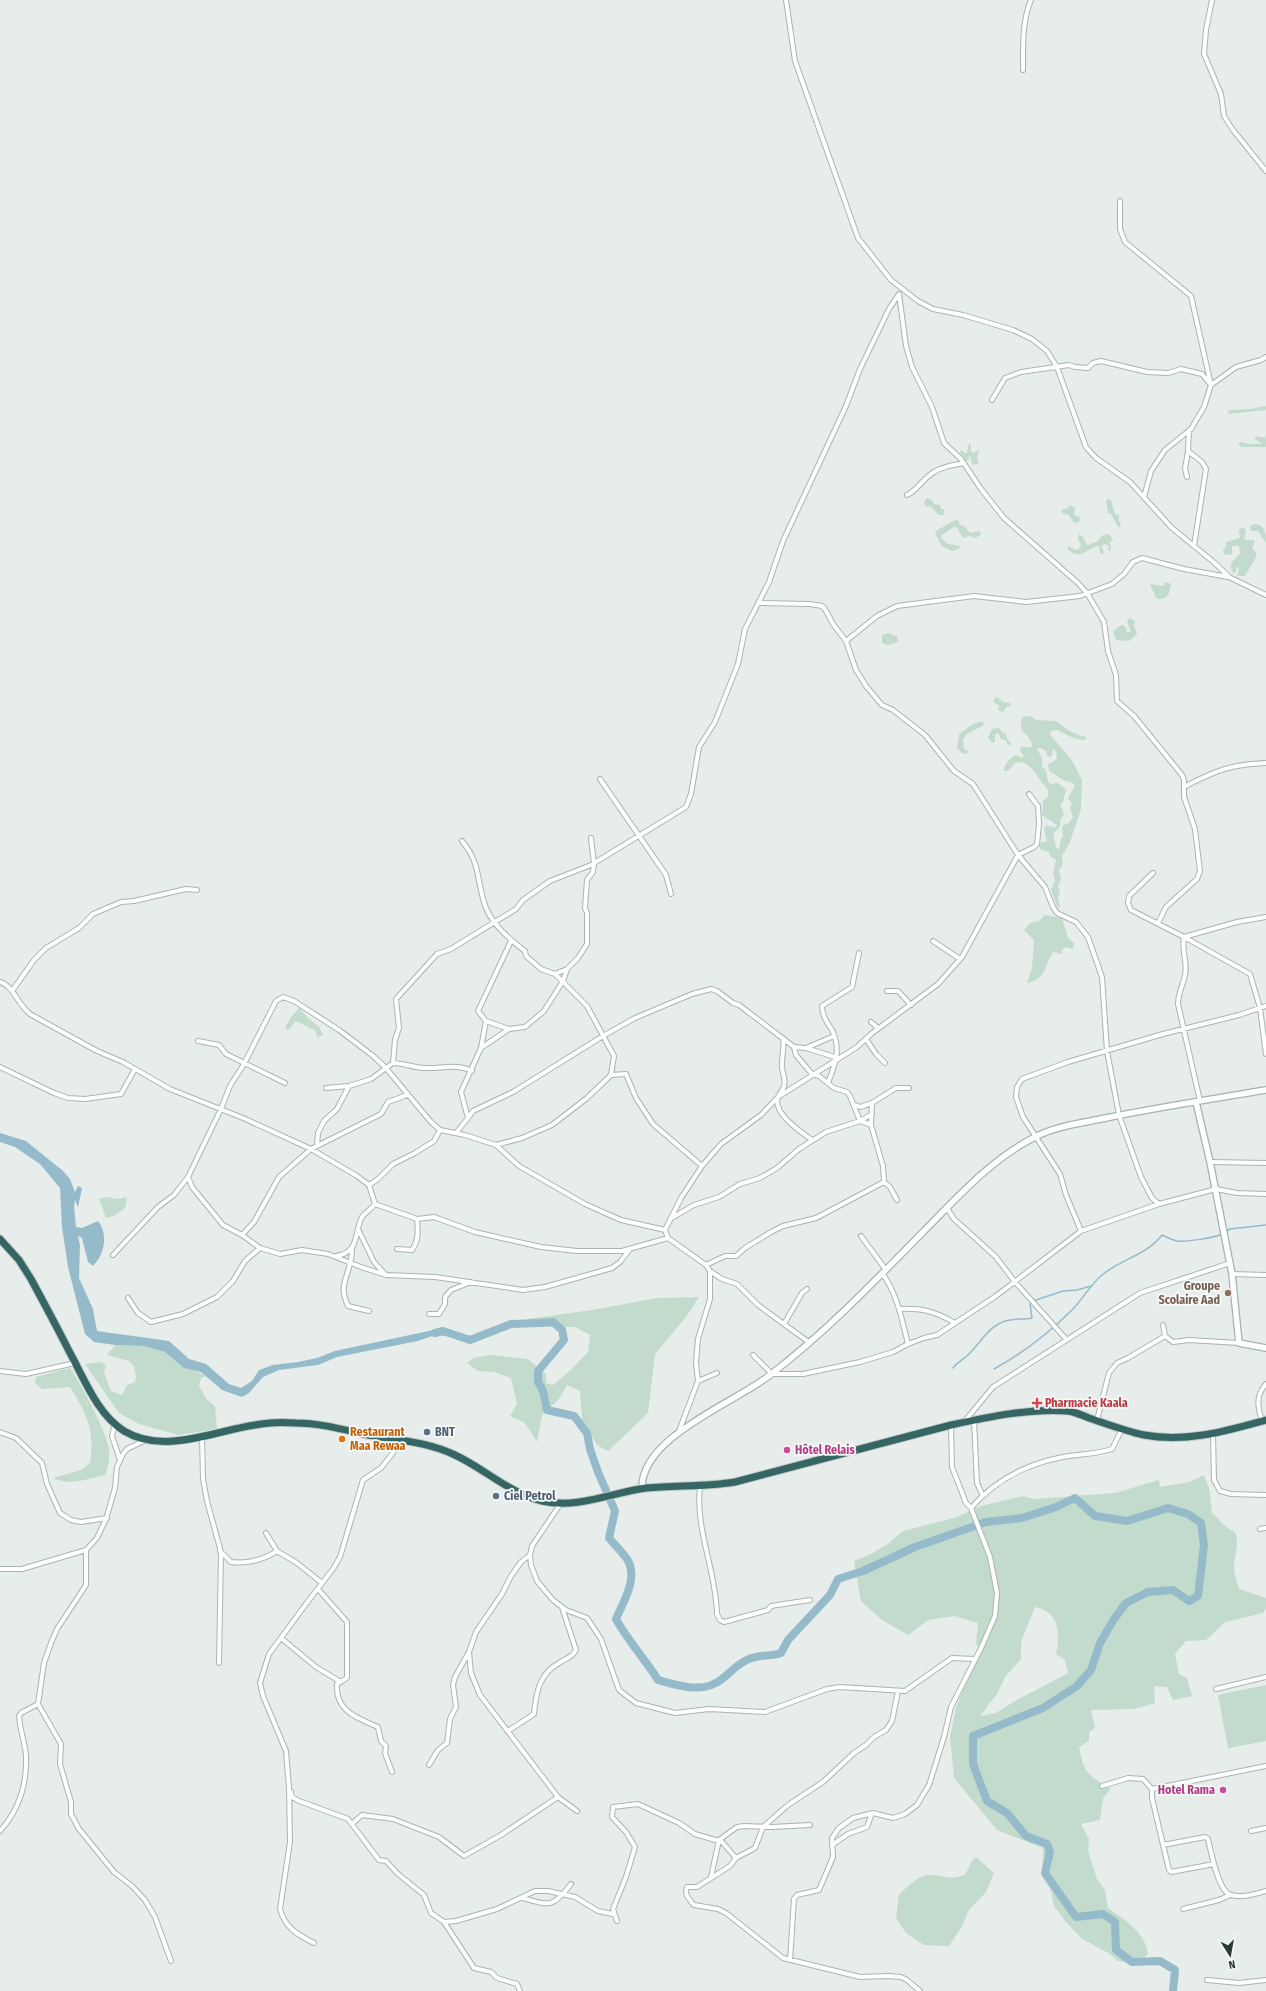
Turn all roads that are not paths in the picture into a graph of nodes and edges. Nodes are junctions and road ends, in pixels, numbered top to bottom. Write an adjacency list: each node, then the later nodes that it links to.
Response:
1 (786, 0): 7 (street)
2 (1031, 0): 4 (street)
3 (1212, 0): 5 (street)
4 (1024, 70)
5 (1266, 171)
6 (1120, 201): 11 (street)
7 (898, 286): 8 (street); 10 (street)
8 (899, 294): 15 (street); 23 (street)
9 (1266, 357): 11 (street)
10 (1057, 367): 11 (street); 12 (street); 18 (street)
11 (1211, 385): 13 (street)
12 (992, 400)
13 (1189, 430): 14 (street); 18 (street)
14 (1188, 451): 16 (street); 19 (street)
15 (964, 463): 17 (street); 21 (street)
16 (1187, 477)
17 (907, 495)
18 (1144, 497): 19 (street)
19 (1194, 546): 20 (street)
20 (1229, 577): 21 (street); 22 (street)
21 (1086, 593): 24 (street); 29 (street)
22 (1266, 595)
23 (758, 603): 25 (street); 31 (street)
24 (850, 637): 25 (street); 26 (street)
25 (846, 641): 26 (street)
26 (849, 647): 34 (street)
27 (1266, 763): 29 (street)
28 (600, 779): 31 (street)
29 (1184, 787): 41 (street)
30 (1029, 794): 34 (street)
31 (639, 836): 35 (street); 38 (street)
32 (591, 838): 35 (street)
33 (462, 841): 40 (street)
34 (1018, 855): 46 (street); 69 (street)
35 (594, 864): 40 (street); 47 (street)
36 (1153, 873): 41 (street)
37 (197, 890): 51 (street)
38 (671, 894)
39 (1266, 917): 42 (street)
40 (495, 921): 43 (street); 72 (street)
41 (1158, 923): 42 (street)
42 (1184, 936): 55 (street); 60 (street)
43 (511, 941): 48 (street); 56 (street)
44 (933, 941): 46 (street)
45 (860, 953): 62 (street)
46 (960, 959): 53 (street)
47 (567, 969): 48 (street); 50 (street)
48 (555, 974): 50 (street)
49 (0, 982): 51 (street)
50 (563, 982): 59 (street); 61 (street)
51 (12, 991): 77 (street)
52 (887, 991): 53 (street)
53 (911, 1005): 58 (street)
54 (1266, 1006): 55 (street)
55 (1260, 1008): 60 (street); 70 (street)
56 (486, 1021): 59 (street); 67 (street)
57 (870, 1022): 58 (street)
58 (878, 1028): 64 (street)
59 (509, 1029): 67 (street)
60 (1182, 1029): 69 (street); 89 (street)
61 (603, 1036): 63 (street); 80 (street); 95 (street)
62 (834, 1036): 68 (street); 71 (street)
63 (783, 1037): 66 (street); 88 (street)
64 (866, 1038): 71 (street); 73 (street)
65 (198, 1041): 74 (street)
66 (794, 1047): 68 (street); 79 (street)
67 (481, 1048): 78 (street)
68 (806, 1048): 71 (street)
69 (1107, 1051): 94 (street); 100 (street)
70 (1266, 1054)
71 (838, 1058): 79 (street); 82 (street)
72 (393, 1063): 76 (street); 78 (street)
73 (885, 1063)
74 (244, 1064): 76 (street); 81 (street); 92 (street)
75 (0, 1067): 77 (street)
76 (385, 1067): 83 (street); 87 (street)
77 (135, 1069): 92 (street)
78 (472, 1071): 95 (street)
79 (812, 1074): 82 (street); 88 (street)
80 (611, 1075): 102 (street); 107 (street)
81 (285, 1083)
82 (828, 1083): 91 (street)
83 (349, 1086): 84 (street); 103 (street)
84 (326, 1088)
85 (909, 1088): 90 (street)
86 (1266, 1090): 89 (street)
87 (407, 1094): 98 (street); 103 (street)
88 (778, 1097): 101 (street); 107 (street)
89 (1198, 1102): 94 (street); 105 (street)
90 (872, 1103): 91 (street); 93 (street)
91 (853, 1104): 96 (street)
92 (221, 1109): 104 (street); 108 (street)
93 (872, 1114): 96 (street); 97 (street)
94 (1119, 1116): 100 (street); 115 (street)
95 (468, 1118): 99 (street)
96 (860, 1121): 97 (street); 101 (street)
97 (871, 1125): 109 (street)
98 (440, 1130): 99 (street); 110 (street)
99 (456, 1134): 102 (street)
100 (1037, 1136): 116 (street); 121 (street)
101 (812, 1140): 118 (street)
102 (496, 1145): 119 (street)
103 (317, 1146): 104 (street)
104 (311, 1149): 110 (street); 122 (street)
105 (1210, 1162): 106 (street); 111 (street)
106 (1266, 1164)
107 (702, 1166): 118 (street)
108 (188, 1177): 122 (street); 130 (street)
109 (884, 1182): 113 (street); 134 (street)
110 (369, 1185): 114 (street)
111 (1216, 1189): 112 (street); 115 (street); 132 (street)
112 (1266, 1194)
113 (897, 1200)
114 (375, 1204): 117 (street); 120 (street)
115 (1158, 1204): 121 (street)
116 (947, 1208): 136 (street); 141 (street)
117 (416, 1219): 128 (street); 129 (street)
118 (670, 1219): 119 (street)
119 (665, 1230): 124 (street)
120 (359, 1231): 126 (street); 139 (street)
121 (1081, 1231): 141 (street)
122 (242, 1235): 127 (street)
123 (861, 1236): 136 (street)
124 (668, 1238): 129 (street); 134 (street)
125 (0, 1239): 157 (highway)
126 (352, 1247): 131 (street); 133 (street)
127 (260, 1248): 131 (street); 143 (street)
128 (397, 1249)
129 (630, 1249): 140 (street)
130 (113, 1255)
131 (336, 1256): 133 (street)
132 (1230, 1260): 137 (street); 151 (street)
133 (351, 1263): 139 (street); 145 (street)
134 (706, 1265): 135 (street)
135 (710, 1271): 148 (street); 161 (street)
136 (884, 1272): 144 (street); 153 (street)
137 (1232, 1274): 138 (street); 152 (street)
138 (1266, 1274)
139 (386, 1275): 140 (street)
140 (471, 1282): 146 (street)
141 (1015, 1282): 147 (street); 151 (street)
142 (807, 1290): 148 (street)
143 (128, 1298)
144 (899, 1309): 147 (street); 154 (street)
145 (369, 1311)
146 (429, 1314)
147 (955, 1323): 154 (street)
148 (784, 1324): 153 (street)
149 (1163, 1325): 150 (street)
150 (1164, 1336): 152 (street); 164 (street)
151 (1066, 1339): 166 (street)
152 (1239, 1343): 155 (street)
153 (810, 1344): 160 (street)
154 (908, 1344): 160 (street)
155 (1266, 1348)
156 (753, 1354): 160 (street)
157 (76, 1363): 158 (street); 167 (highway)
158 (0, 1371)
159 (717, 1373): 161 (street)
160 (772, 1374): 171 (street)
161 (698, 1381): 171 (street)
162 (1266, 1384): 165 (street)
163 (974, 1420): 164 (highway); 166 (highway); 179 (street)
164 (1097, 1420): 169 (highway)
165 (1264, 1421): 172 (highway)
166 (963, 1422): 168 (highway)
167 (115, 1424): 174 (highway); 176 (street)
168 (951, 1425): 177 (highway); 182 (street)
169 (1122, 1429): 172 (highway); 179 (street)
170 (0, 1432): 183 (street)
171 (679, 1432): 178 (street)
172 (1213, 1435): 180 (street)
173 (202, 1436): 174 (highway); 175 (highway); 188 (street)
174 (147, 1440): 176 (street)
175 (403, 1440): 181 (highway); 192 (street)
176 (120, 1460): 183 (street)
177 (700, 1486): 178 (highway); 194 (street)
178 (642, 1489): 181 (highway)
179 (982, 1494): 182 (street)
180 (1266, 1495)
181 (561, 1504): 190 (street)
182 (971, 1508): 198 (street)
183 (107, 1518): 187 (street)
184 (1266, 1528): 185 (street)
185 (1260, 1529)
186 (266, 1533): 189 (street)
187 (86, 1550): 191 (street); 204 (street)
188 (220, 1551): 189 (street); 199 (street)
189 (277, 1551): 192 (street)
190 (530, 1555): 195 (street); 197 (street)
191 (0, 1569)
192 (322, 1583): 193 (street)
193 (318, 1589): 196 (street); 201 (street)
194 (810, 1600)
195 (562, 1606): 203 (street); 205 (street)
196 (281, 1638): 201 (street); 210 (street)
197 (469, 1652): 205 (street); 206 (street)
198 (975, 1659): 203 (street); 214 (street)
199 (219, 1663)
200 (1266, 1676): 202 (street)
201 (341, 1682): 208 (street)
202 (1216, 1689)
203 (898, 1691): 217 (street)
204 (38, 1704): 219 (street); 238 (street)
205 (508, 1731): 212 (street)
206 (429, 1765)
207 (1266, 1766): 211 (street)
208 (392, 1772)
209 (1102, 1786): 211 (street)
210 (289, 1788): 215 (street); 236 (street)
211 (1152, 1789): 222 (street)
212 (558, 1797): 213 (street); 215 (street)
213 (577, 1811)
214 (873, 1813): 223 (street); 223 (street)
215 (353, 1823): 234 (street)
216 (810, 1826): 217 (street)
217 (763, 1827): 221 (street); 224 (street)
218 (1266, 1828): 220 (street)
219 (0, 1831)
220 (1251, 1831)
221 (719, 1840): 224 (street); 226 (street); 233 (street)
222 (1163, 1845): 225 (street); 225 (street)
223 (832, 1846): 237 (street)
224 (736, 1858): 226 (street)
225 (1214, 1864): 230 (street)
226 (712, 1877): 237 (street)
227 (571, 1884): 229 (street)
228 (1266, 1892): 230 (street)
229 (563, 1894): 231 (street); 231 (street); 233 (street)
230 (1230, 1895): 232 (street)
231 (521, 1898): 234 (street)
232 (1183, 1909)
233 (613, 1914): 235 (street)
234 (444, 1922): 241 (street)
235 (617, 1922)
236 (314, 1944)
237 (790, 1960): 242 (street)
238 (171, 1961)
239 (1207, 1980): 240 (street)
240 (1266, 1980)
241 (520, 1991)
242 (920, 1991)

